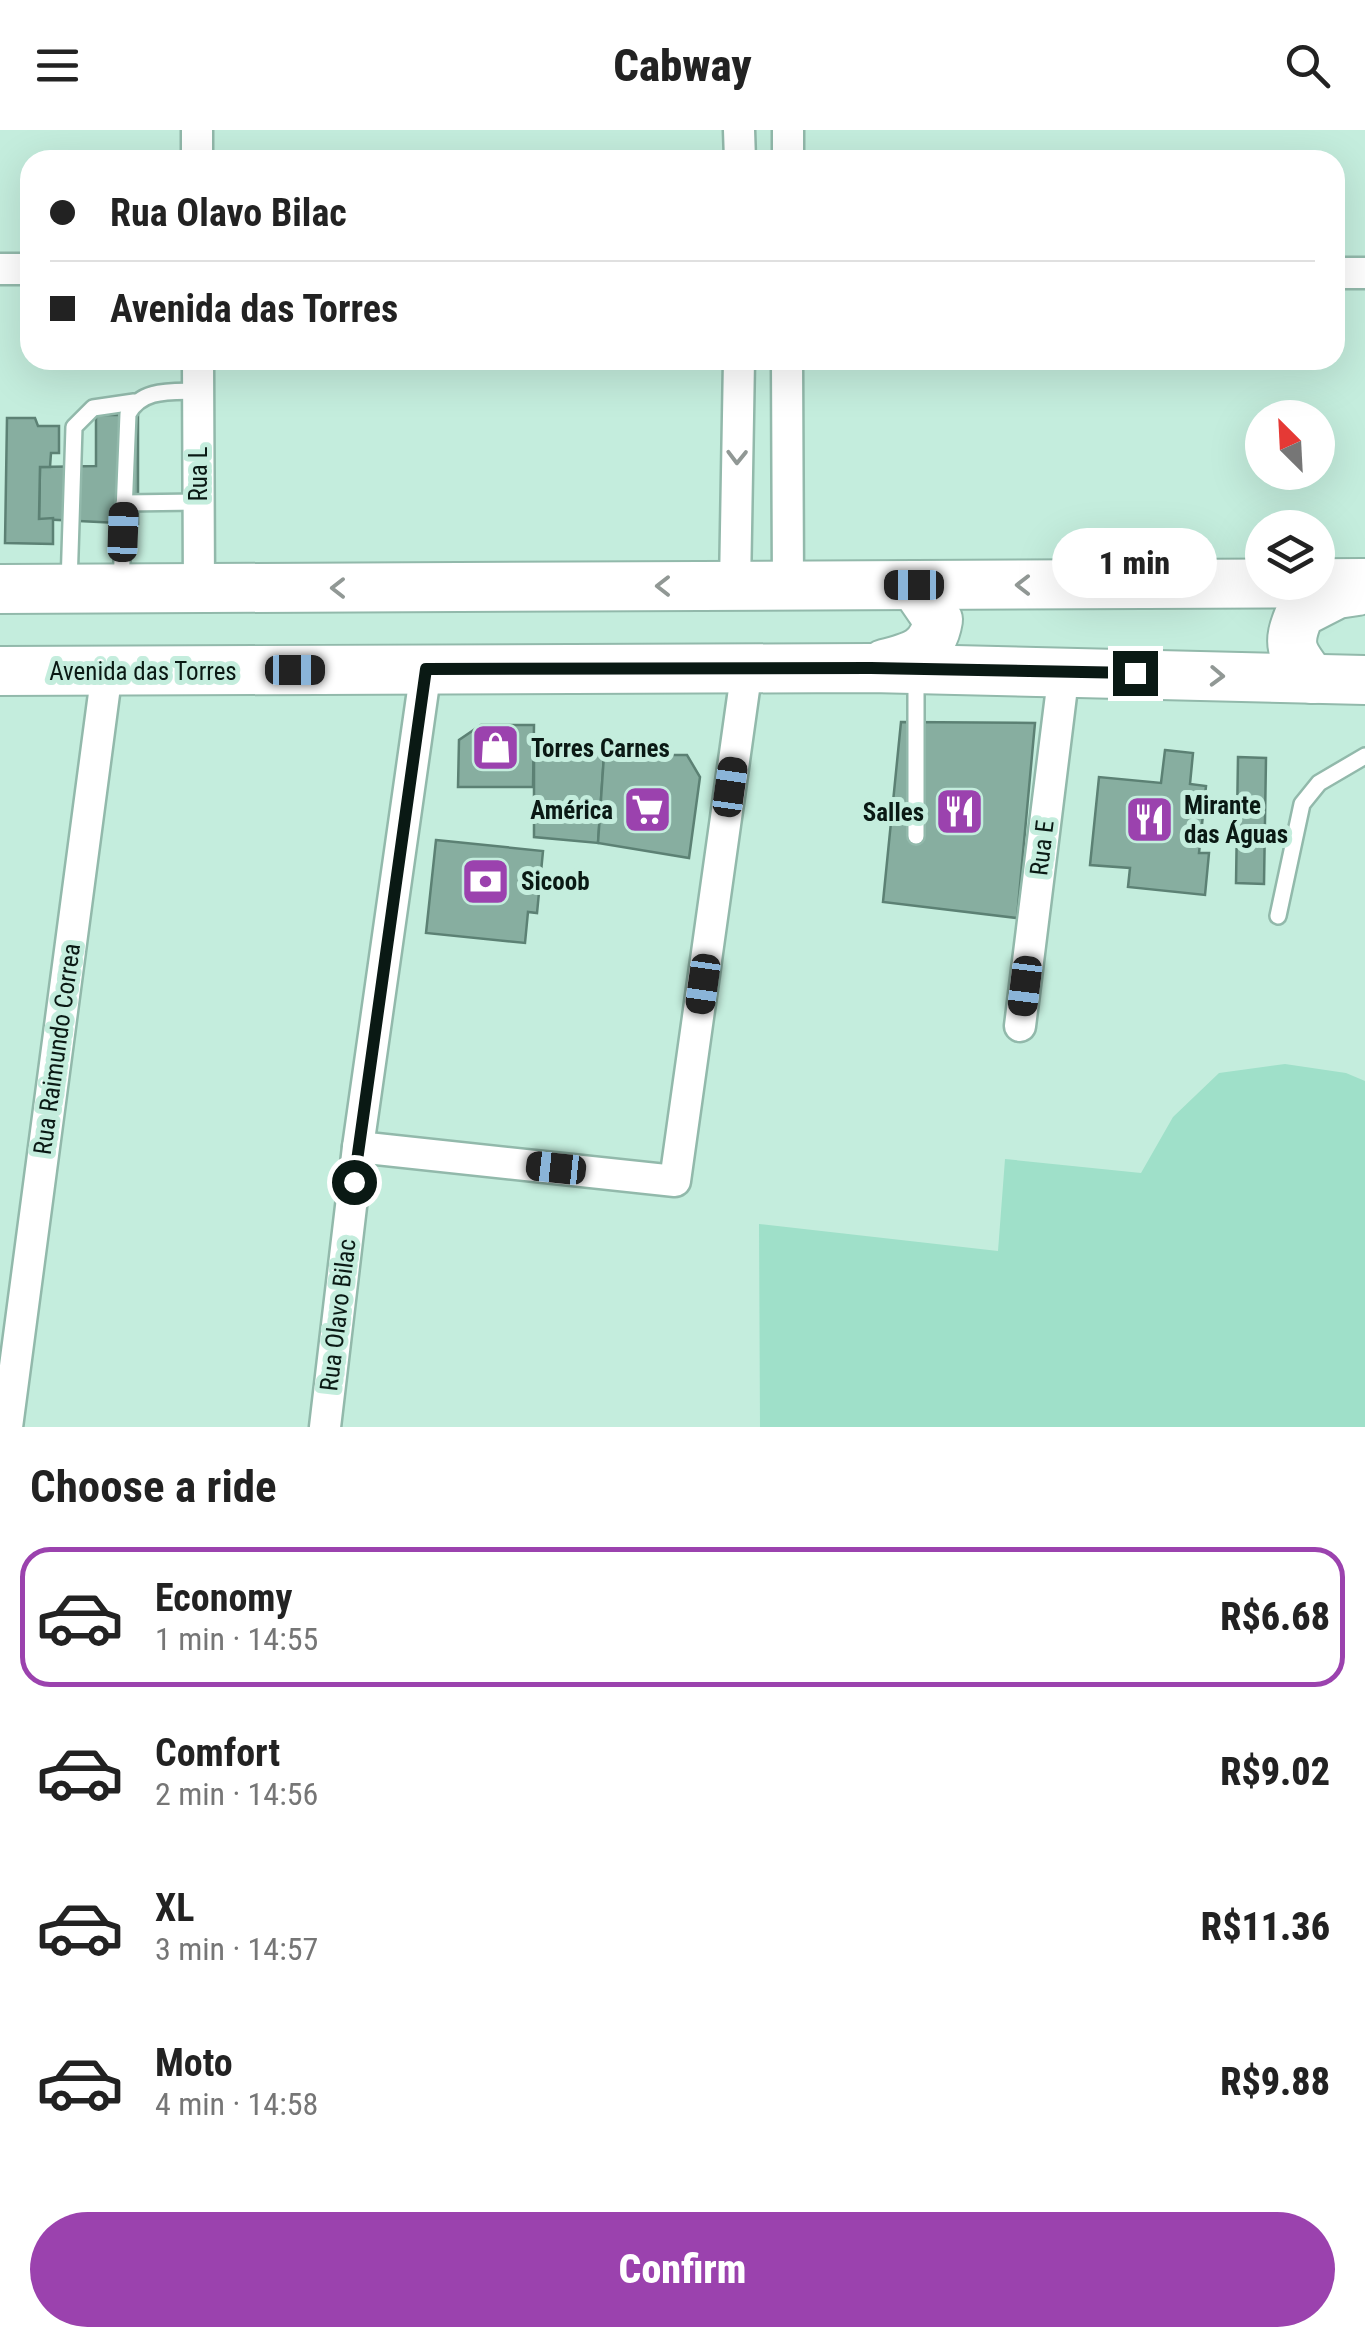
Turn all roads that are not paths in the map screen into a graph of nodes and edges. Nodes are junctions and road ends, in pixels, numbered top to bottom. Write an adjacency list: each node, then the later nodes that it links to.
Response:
1 (198, 370): 4 (street, Rua L)
2 (739, 370): 9 (street, one-way to 9)
3 (788, 370): 10 (street)
4 (198, 391): 5 (lane); 6 (street, Rua L)
5 (134, 402): 7 (lane); 14 (lane)
6 (199, 502): 7 (lane); 12 (street, Rua L)
7 (124, 504): 15 (lane)
8 (914, 585): 10 (main road); 11 (main road, one-way to 8); 17 (main road)
9 (735, 586): 10 (main road); 12 (main road, one-way to 12)
10 (788, 586)
11 (1365, 586): 22 (main road)
12 (199, 588): 15 (main road)
13 (0, 589): 14 (main road)
14 (69, 589): 15 (main road)
15 (121, 589)
16 (747, 668): 17 (main road, Avenida das Torres); 18 (main road, Avenida das Torres); 28 (street)
17 (893, 668): 21 (main road, Avenida das Torres); 25 (lane)
18 (426, 669): 20 (main road, Avenida das Torres); 28 (street, Rua Olavo Bilac)
19 (0, 670): 20 (main road, Avenida das Torres)
20 (107, 671): 29 (street, Rua Raimundo Correa)
21 (1064, 671): 22 (main road, Avenida das Torres, one-way to 22); 27 (street, Rua E)
22 (1312, 679): 23 (main road, Avenida das Torres)
23 (1365, 680)
24 (1365, 756): 26 (lane)
25 (916, 836)
26 (1278, 916)
27 (1020, 1026)
28 (358, 1147): 30 (street, Rua Olavo Bilac)
29 (8, 1427)
30 (325, 1427)

